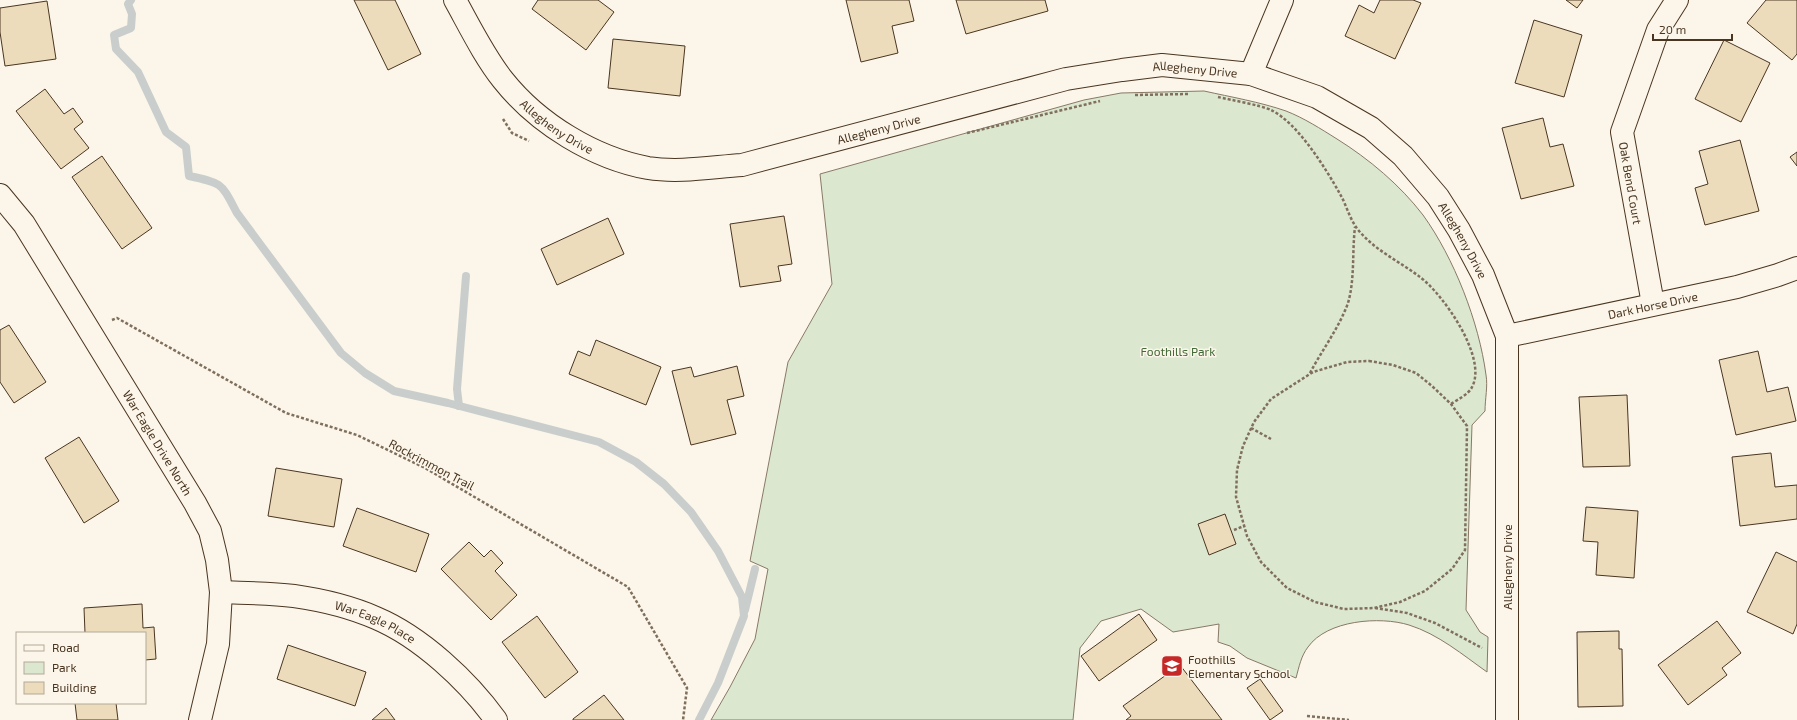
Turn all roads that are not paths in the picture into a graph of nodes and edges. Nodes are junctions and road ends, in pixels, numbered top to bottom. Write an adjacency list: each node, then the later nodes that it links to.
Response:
1 (455, 0): 4 (street, Allegheny Drive)
2 (1282, 0): 4 (street)
3 (1677, 0): 7 (street, Oak Bend Court)
4 (1251, 74): 8 (street, Allegheny Drive)
5 (0, 195): 9 (street, War Eagle Drive North)
6 (1797, 268): 7 (street, Dark Horse Drive)
7 (1654, 304): 8 (street, Dark Horse Drive)
8 (1507, 336): 12 (street, Allegheny Drive)
9 (221, 592): 10 (street, War Eagle Drive North); 11 (street, War Eagle Place)
10 (200, 720)
11 (496, 720)
12 (1507, 720)

